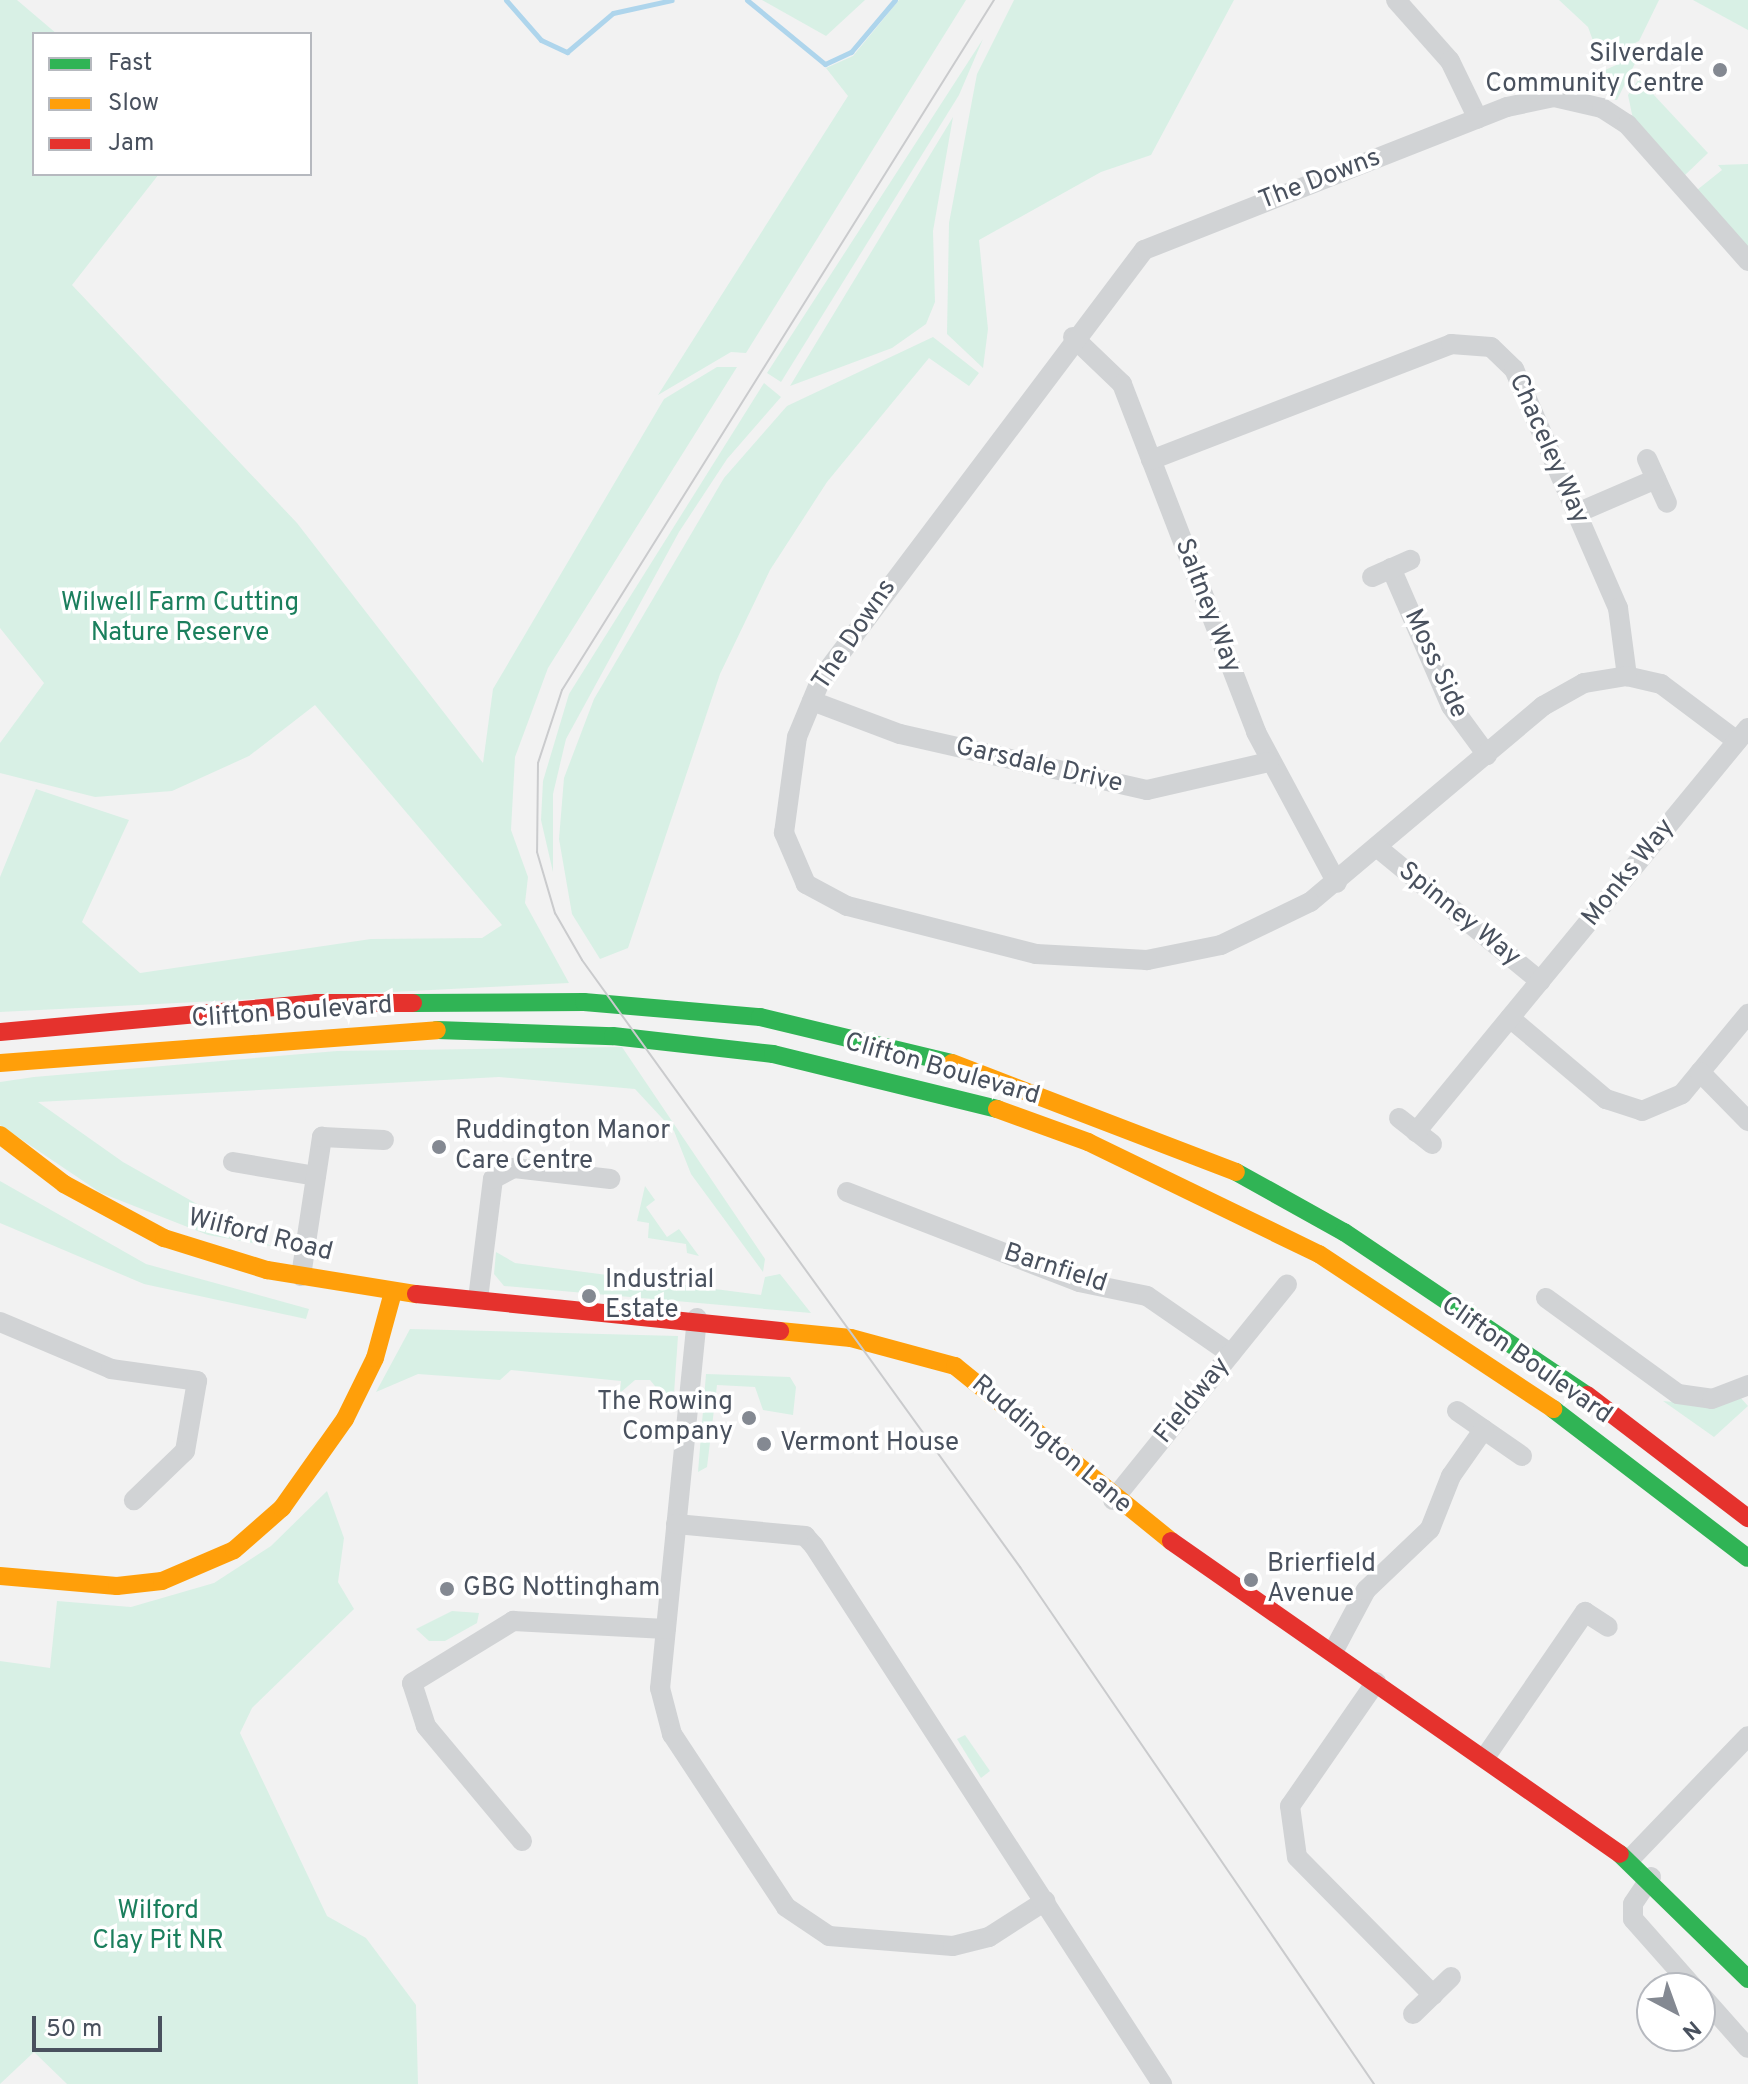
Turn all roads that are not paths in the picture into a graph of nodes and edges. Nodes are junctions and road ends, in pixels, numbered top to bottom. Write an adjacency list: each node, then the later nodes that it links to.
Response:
1 (1396, 0): 2 (street)
2 (1478, 119): 3 (street, The Downs); 4 (street, The Downs)
3 (1748, 261)
4 (1073, 337): 6 (street, Saltney Way); 12 (street, The Downs)
5 (1647, 459): 7 (street)
6 (1151, 460): 9 (street, Chaceley Way); 15 (street, Saltney Way)
7 (1656, 479): 8 (street); 9 (street)
8 (1667, 503)
9 (1577, 513): 11 (street, Chaceley Way)
10 (1391, 568): 14 (street, Moss Side)
11 (1627, 676): 13 (street); 14 (street, The Downs)
12 (812, 701): 15 (street, Garsdale Drive); 17 (street, The Downs)
13 (1743, 735): 18 (street, Monks Way)
14 (1487, 755): 16 (street, The Downs)
15 (1269, 762): 17 (street, Saltney Way)
16 (1378, 848): 17 (street, The Downs); 18 (street, Spinney Way)
17 (1337, 883)
18 (1540, 981): 20 (street, Monks Way)
19 (1748, 1014): 23 (street)
20 (1510, 1018): 23 (street); 24 (street, Monks Way)
21 (0, 1032): 46 (main road, Clifton Boulevard)
22 (7, 1062): 48 (main road, Clifton Boulevard)
23 (1700, 1072): 25 (street)
24 (1399, 1118)
25 (1748, 1121)
26 (0, 1135): 32 (main road, Wilford Road)
27 (384, 1140): 29 (street)
28 (245, 1158): 29 (street)
29 (316, 1176): 32 (street)
30 (610, 1179): 36 (street)
31 (847, 1192): 39 (street, Barnfield)
32 (301, 1276): 34 (main road, Wilford Road)
33 (1287, 1284): 39 (street, Fieldway)
34 (393, 1292): 36 (main road, Ruddington Lane); 49 (main road)
35 (1546, 1298): 40 (street)
36 (478, 1299): 37 (main road, Ruddington Lane)
37 (697, 1318): 45 (main road, Ruddington Lane); 47 (street)
38 (0, 1322): 44 (street)
39 (1231, 1354): 45 (street, Fieldway)
40 (1748, 1385)
41 (1457, 1411): 42 (street)
42 (1484, 1429): 43 (street); 52 (street)
43 (1522, 1456)
44 (134, 1500)
45 (1113, 1500): 52 (main road, Ruddington Lane)
46 (1748, 1518)
47 (676, 1524): 51 (street); 59 (street)
48 (1748, 1558)
49 (0, 1576)
50 (1608, 1627): 55 (street)
51 (666, 1629): 56 (street); 59 (street)
52 (1333, 1652): 53 (main road, Ruddington Lane)
53 (1376, 1682): 55 (main road, Ruddington Lane); 63 (street)
54 (1748, 1736): 57 (street)
55 (1486, 1756): 57 (main road, Ruddington Lane)
56 (522, 1841)
57 (1630, 1859): 58 (main road, Ruddington Lane)
58 (1651, 1877): 60 (street); 62 (main road, Ruddington Lane)
59 (1045, 1901): 67 (street)
60 (1680, 1972)
61 (1451, 1977): 63 (street)
62 (1748, 1979)
63 (1433, 1995): 65 (street)
64 (1716, 2012): 66 (street)
65 (1413, 2014)
66 (1748, 2048)
67 (1162, 2084)

